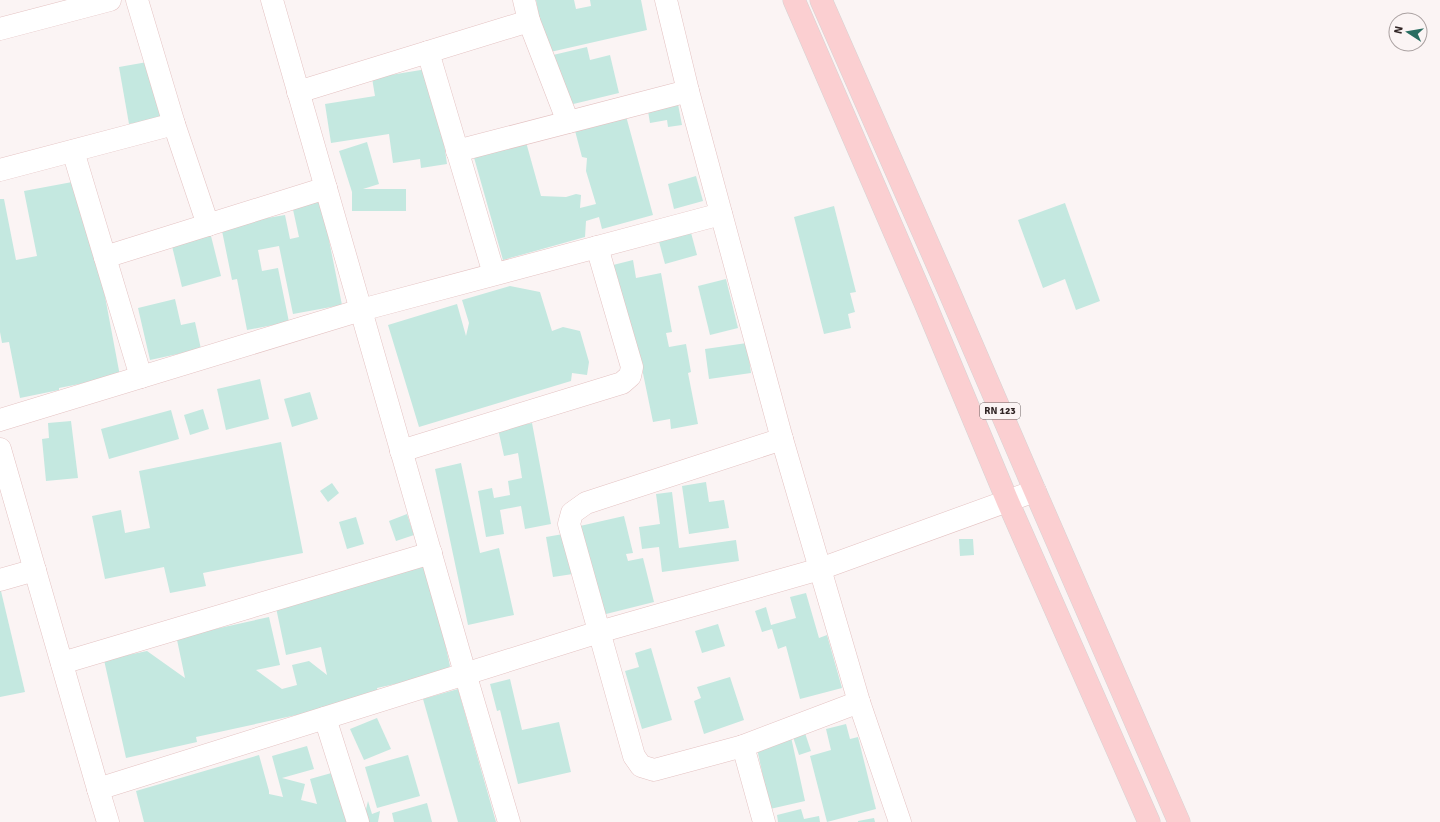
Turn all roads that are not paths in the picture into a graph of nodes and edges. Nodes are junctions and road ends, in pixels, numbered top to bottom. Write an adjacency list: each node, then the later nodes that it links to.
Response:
1 (110, 0): 9 (street)
2 (138, 0): 14 (street)
3 (272, 0): 12 (street)
4 (524, 0): 8 (street)
5 (666, 0): 11 (street)
6 (794, 0): 31 (main road, RN 123)
7 (821, 0): 30 (main road, RN 123)
8 (529, 21): 10 (street); 13 (street)
9 (0, 29)
10 (428, 52): 12 (street); 16 (street)
11 (688, 91): 13 (street); 19 (street)
12 (298, 92): 18 (street)
13 (568, 122): 16 (street)
14 (174, 124): 15 (street); 20 (street)
15 (73, 151): 17 (street); 22 (street)
16 (457, 151): 23 (street)
17 (0, 170)
18 (326, 188): 20 (street); 24 (street)
19 (721, 214): 21 (street); 27 (street)
20 (208, 225): 22 (street)
21 (597, 247): 23 (street); 29 (street)
22 (105, 257): 25 (street)
23 (494, 274): 24 (street)
24 (361, 310): 25 (street); 29 (street)
25 (141, 377): 26 (street)
26 (0, 420)
27 (782, 439): 33 (street); 36 (street)
28 (0, 448): 34 (street)
29 (402, 451): 32 (street)
30 (1035, 491): 31 (street); 49 (main road, RN 123)
31 (1008, 502): 33 (street); 48 (main road, RN 123)
32 (431, 553): 37 (street); 38 (street)
33 (820, 569): 36 (street); 39 (street)
34 (35, 570): 35 (street); 37 (street)
35 (0, 580)
36 (599, 632): 38 (street); 41 (street)
37 (62, 663): 42 (street)
38 (465, 674): 40 (street); 45 (street)
39 (859, 702): 41 (street); 47 (street)
40 (325, 718): 42 (street); 44 (street)
41 (743, 746): 46 (street)
42 (98, 789): 43 (street)
43 (108, 822)
44 (358, 822)
45 (509, 822)
46 (764, 822)
47 (900, 822)
48 (1149, 822)
49 (1179, 822)

